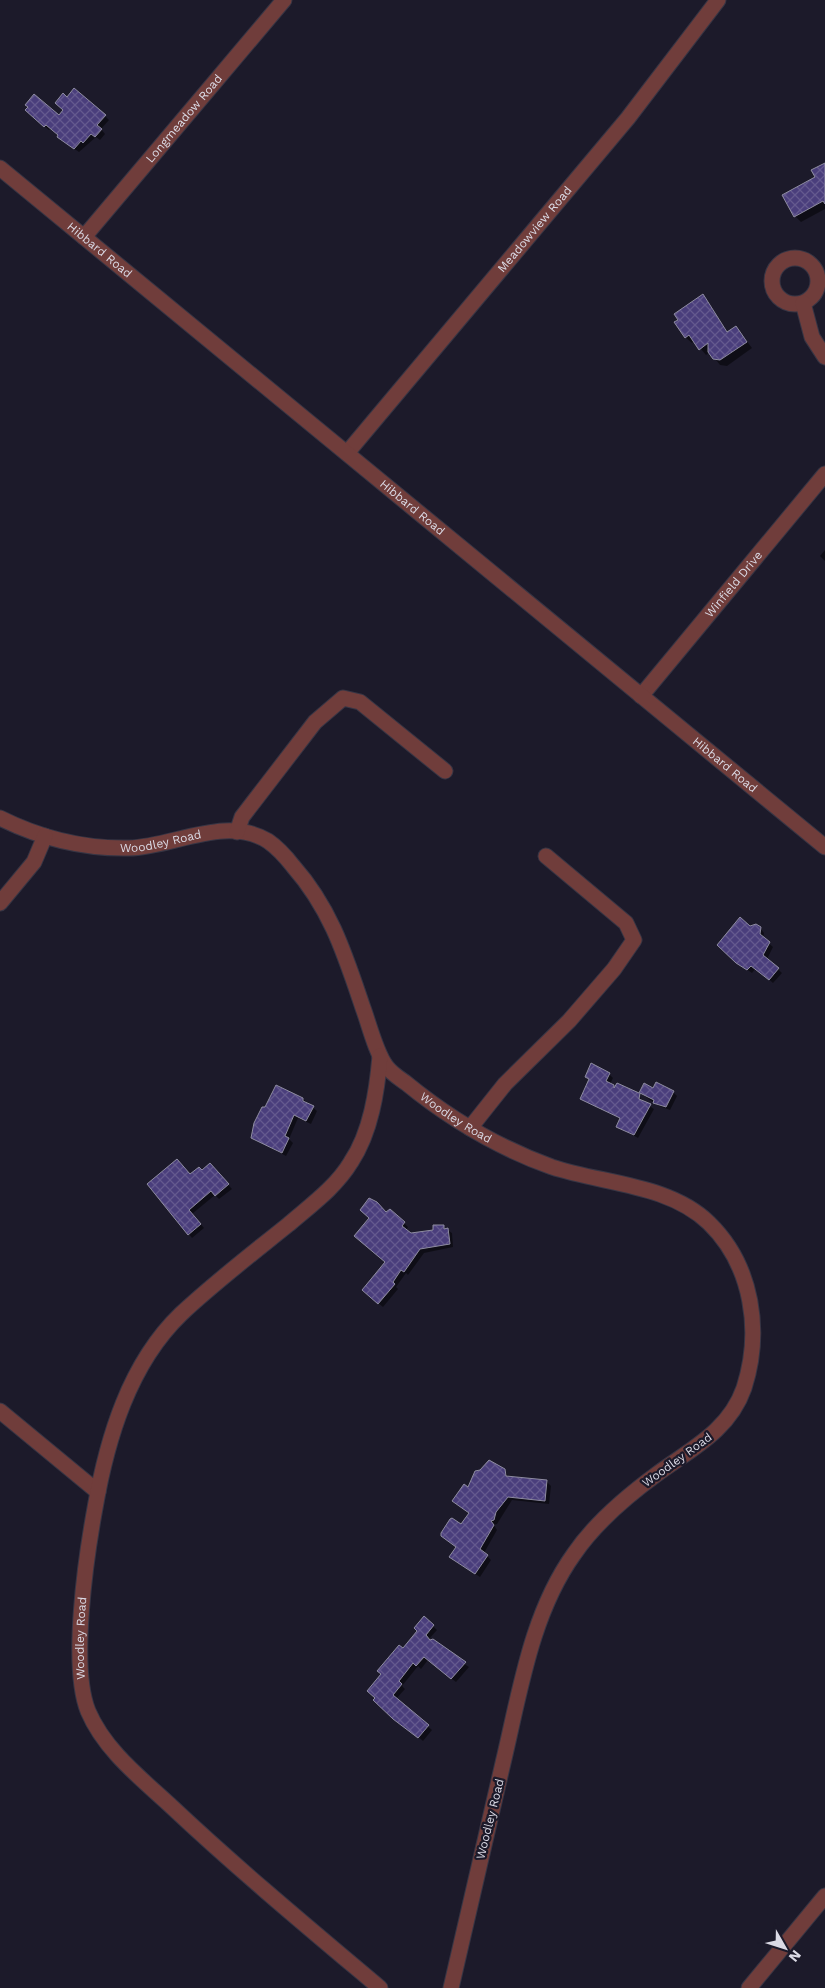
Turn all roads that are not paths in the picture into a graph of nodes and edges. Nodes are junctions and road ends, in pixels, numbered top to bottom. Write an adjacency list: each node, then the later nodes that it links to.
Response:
1 (284, 0): 4 (street, Longmeadow Road)
2 (718, 0): 7 (street, Meadowview Road)
3 (0, 168): 4 (street, Hibbard Road)
4 (84, 237): 7 (street, Hibbard Road)
5 (803, 303): 6 (street)
6 (825, 357)
7 (347, 453): 9 (street, Hibbard Road)
8 (825, 474): 9 (street, Winfield Drive)
9 (642, 696): 14 (street, Hibbard Road)
10 (445, 771): 12 (street)
11 (0, 818): 13 (street, Woodley Road)
12 (237, 832): 13 (street, Woodley Road); 17 (street, Woodley Road)
13 (45, 836): 16 (street)
14 (825, 847)
15 (546, 856): 18 (street)
16 (0, 903)
17 (380, 1056): 18 (street, Woodley Road); 20 (street, Woodley Road)
18 (470, 1128): 23 (street, Woodley Road)
19 (0, 1411): 20 (street)
20 (98, 1492): 22 (street, Woodley Road)
21 (825, 1896): 24 (street)
22 (380, 1988)
23 (451, 1988)
24 (749, 1988)

